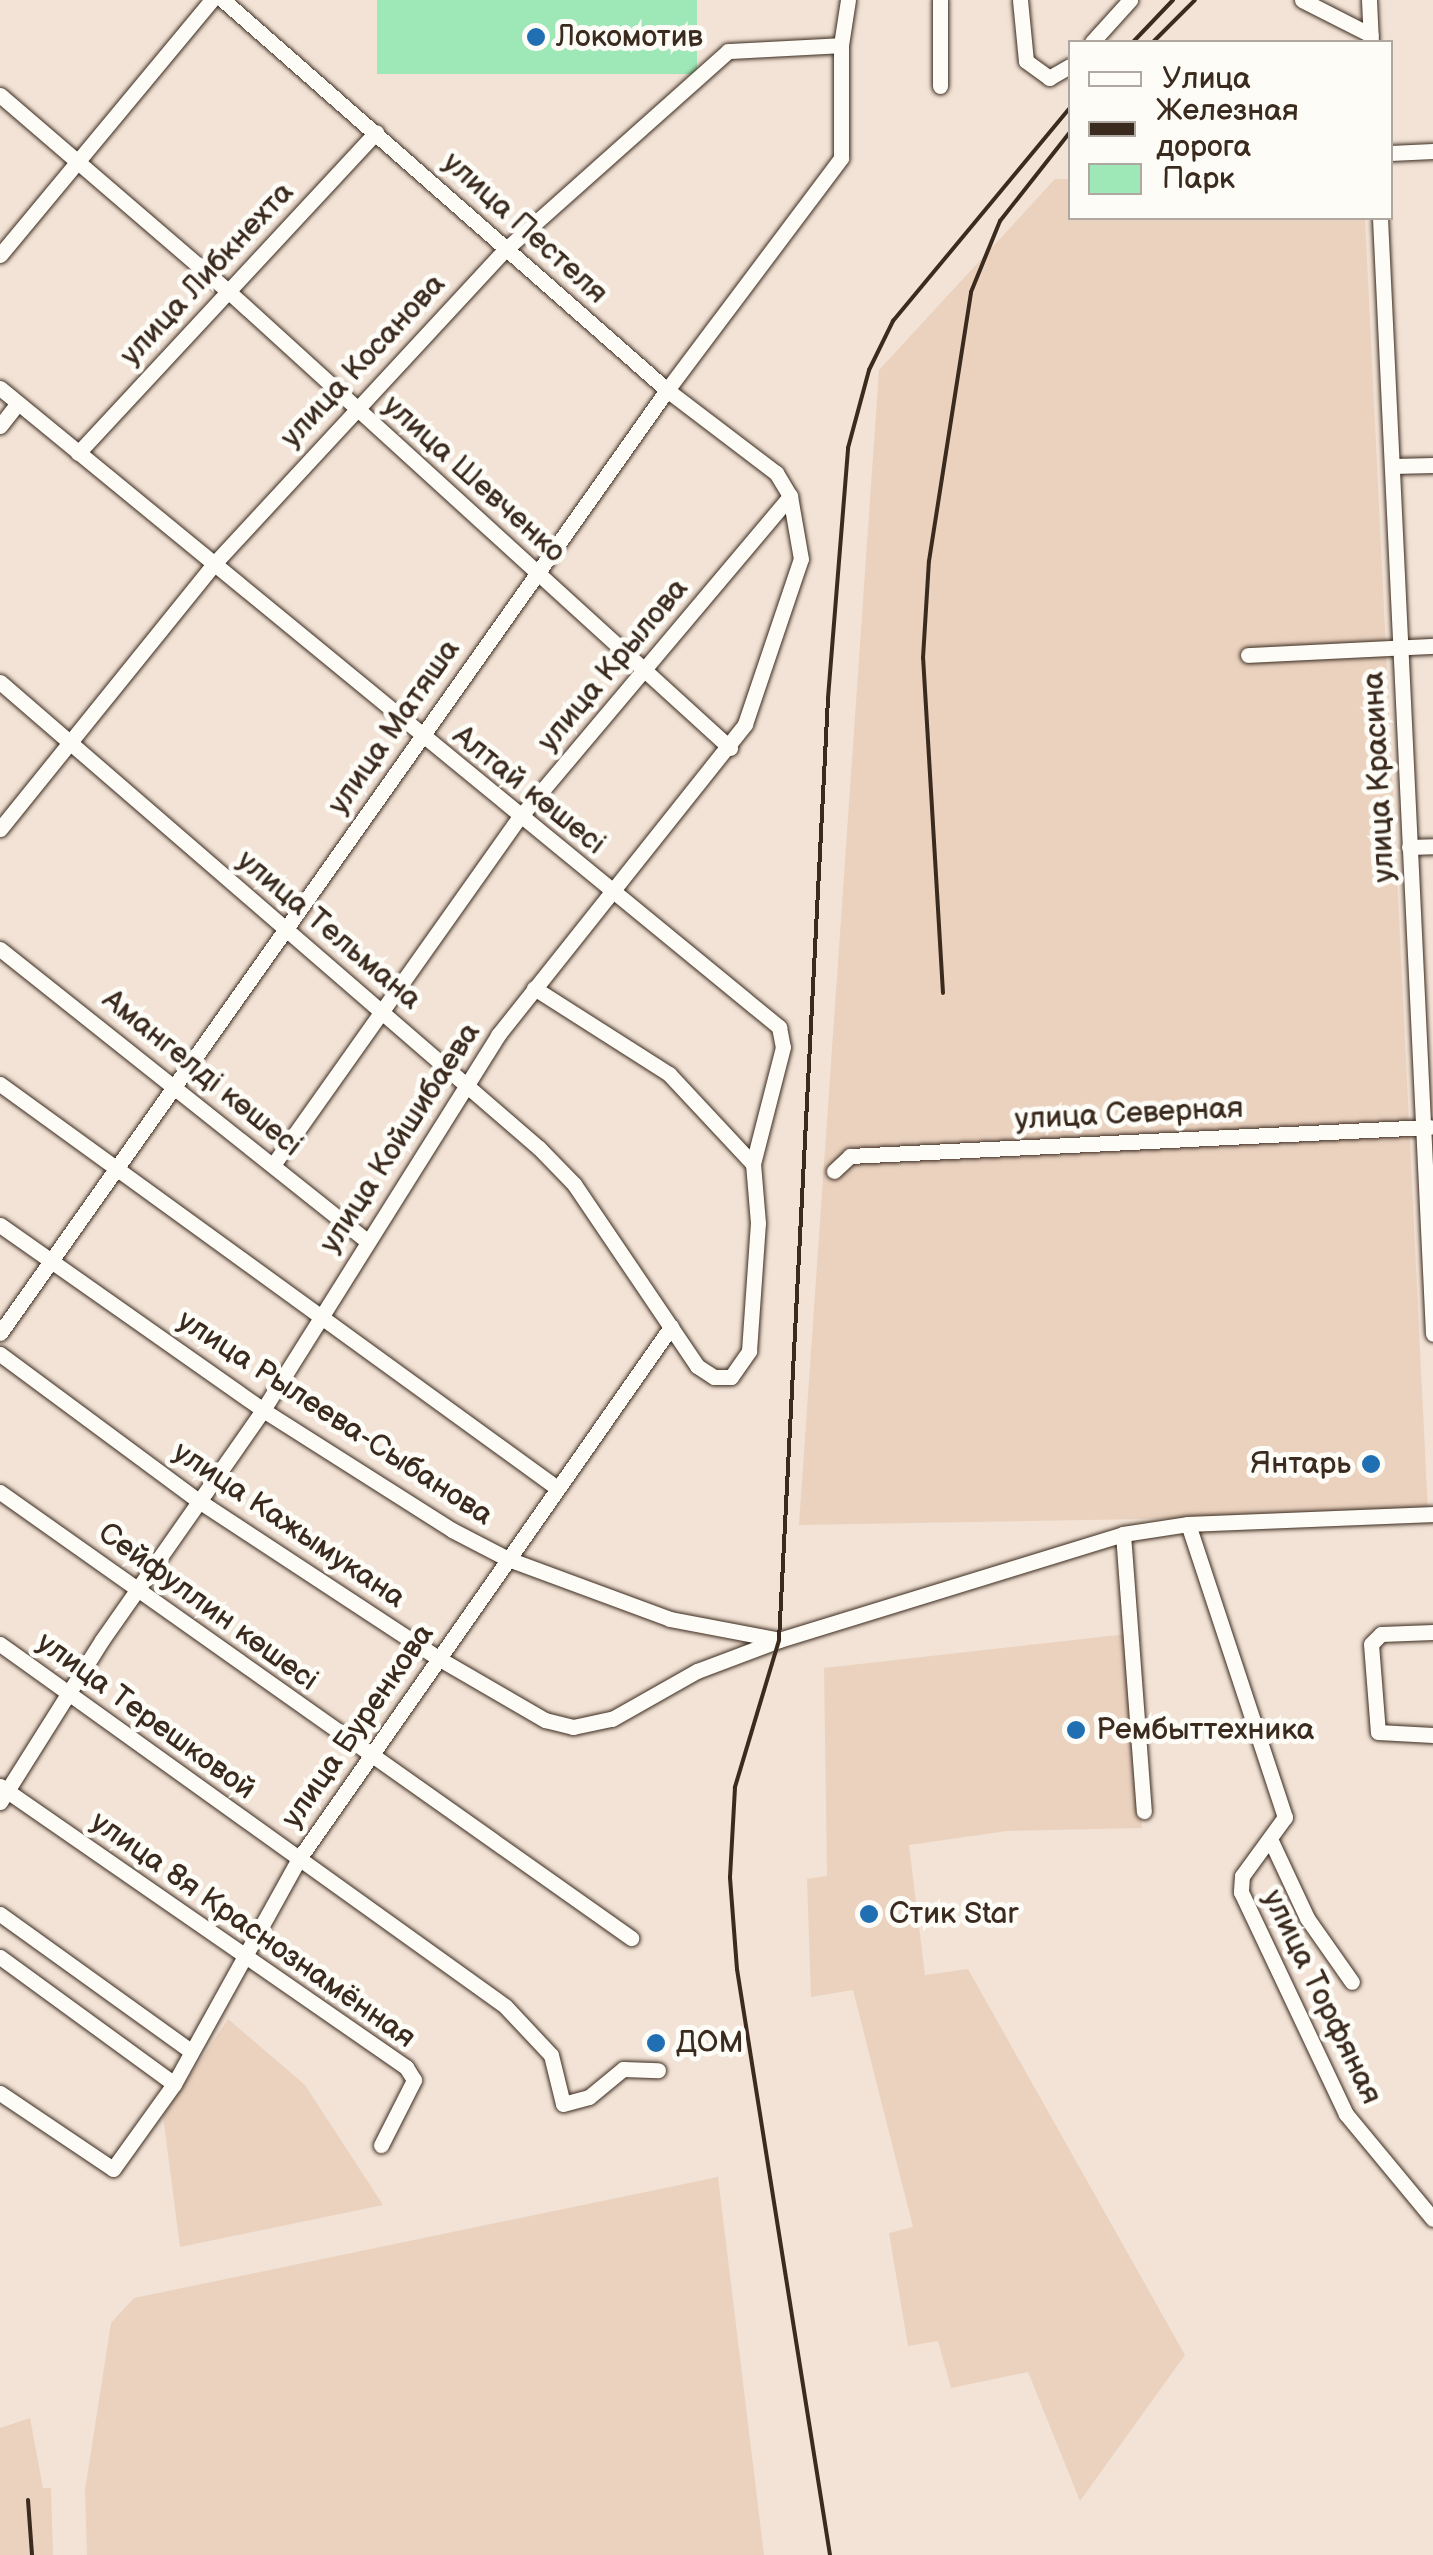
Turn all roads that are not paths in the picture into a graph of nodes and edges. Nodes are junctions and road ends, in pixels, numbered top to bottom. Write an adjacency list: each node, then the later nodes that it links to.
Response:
1 (212, 0): 18 (street)
2 (848, 0): 11 (street)
3 (940, 0): 13 (street)
4 (1020, 0): 12 (street)
5 (1130, 0): 10 (street)
6 (1302, 0): 9 (street)
7 (1370, 0): 9 (street)
8 (229, 2): 15 (street, улица Пестеля)
9 (1371, 39)
10 (1094, 40)
11 (841, 45): 20 (street, улица Косанова); 24 (street, улица Матяша)
12 (1068, 67)
13 (940, 86)
14 (0, 95): 18 (street, улица Шевченко)
15 (376, 132): 20 (street, улица Пестеля); 22 (street, улица Либкнехта)
16 (1433, 151): 17 (street)
17 (1393, 153)
18 (82, 163): 21 (street); 22 (street, улица Шевченко)
19 (1380, 220): 30 (street, улица Красина)
20 (506, 249): 24 (street, улица Пестеля); 26 (street, улица Косанова)
21 (0, 255)
22 (228, 291): 26 (street, улица Шевченко); 28 (street, улица Либкнехта)
23 (0, 388): 25 (street, Алтай көшесі)
24 (666, 390): 31 (street, улица Пестеля); 33 (street, улица Матяша)
25 (18, 403): 27 (street); 28 (street, Алтай көшесі)
26 (355, 409): 32 (street, улица Косанова); 33 (street, улица Шевченко)
27 (0, 426)
28 (78, 453): 32 (street, Алтай көшесі)
29 (1433, 465): 30 (street)
30 (1393, 466): 35 (street, улица Красина)
31 (790, 496): 37 (street, улица Крылова); 41 (street, улица Койшибаева)
32 (212, 566): 39 (street, Алтай көшесі); 40 (street, улица Косанова)
33 (538, 573): 37 (street, улица Шевченко); 39 (street, улица Матяша)
34 (1433, 646): 35 (street)
35 (1400, 647): 36 (street); 45 (street, улица Красина)
36 (1248, 655)
37 (644, 672): 41 (street, улица Шевченко); 42 (street, улица Крылова)
38 (0, 682): 40 (street, улица Тельмана)
39 (420, 738): 42 (street, Алтай көшесі); 47 (street, улица Матяша)
40 (71, 741): 43 (street, улица Косанова); 47 (street, улица Тельмана)
41 (730, 748): 46 (street, улица Койшибаева)
42 (519, 818): 46 (street, Алтай көшесі); 51 (street, улица Крылова)
43 (0, 829)
44 (1433, 846): 45 (street)
45 (1409, 847): 49 (street, улица Красина)
46 (610, 890): 50 (street, улица Койшибаева); 57 (street, Алтай көшесі)
47 (284, 930): 51 (street, улица Тельмана); 53 (street, улица Матяша)
48 (0, 949): 53 (street, Амангелді көшесі)
49 (1425, 966): 55 (street, улица Красина)
50 (534, 988): 54 (street, улица Койшибаева); 57 (street)
51 (383, 1012): 54 (street, улица Тельмана); 56 (street, улица Крылова)
52 (0, 1084): 58 (street)
53 (178, 1087): 56 (street, Амангелді көшесі); 58 (street, улица Матяша)
54 (471, 1087): 61 (street, улица Койшибаева); 64 (street, улица Тельмана)
55 (1428, 1127): 59 (street, улица Северная); 66 (street, улица Красина)
56 (273, 1164): 61 (street, Амангелді көшесі)
57 (753, 1164): 68 (street, Алтай көшесі)
58 (117, 1170): 62 (street, улица Матяша); 63 (street)
59 (834, 1171)
60 (0, 1225): 62 (street, улица Рылеева-Сыбанова)
61 (368, 1242): 63 (street, улица Койшибаева)
62 (52, 1264): 65 (street, улица Матяша); 69 (street, улица Рылеева-Сыбанова)
63 (318, 1315): 69 (street, улица Койшибаева); 70 (street)
64 (671, 1327): 68 (street, улица Тельмана); 70 (street, улица Буренкова)
65 (0, 1333)
66 (1433, 1334)
67 (0, 1354): 72 (street, улица Кажымукана)
68 (714, 1377)
69 (263, 1410): 72 (street, улица Койшибаева); 76 (street, улица Рылеева-Сыбанова)
70 (557, 1488): 76 (street, улица Буренкова)
71 (0, 1492): 77 (street, Сейфуллин көшесі)
72 (198, 1501): 77 (street, улица Койшибаева); 81 (street, улица Кажымукана)
73 (1433, 1514): 74 (street, улица Кажымукана)
74 (1188, 1524): 75 (street, улица Кажымукана); 87 (street, улица Торфяная)
75 (1123, 1534): 79 (street, улица Кажымукана); 86 (street)
76 (508, 1559): 79 (street, улица Рылеева-Сыбанова); 81 (street, улица Буренкова)
77 (137, 1589): 82 (street, улица Койшибаева); 84 (street, Сейфуллин көшесі)
78 (1433, 1632): 83 (street)
79 (779, 1640): 81 (street, улица Кажымукана)
80 (0, 1644): 82 (street, улица Терешковой)
81 (438, 1658): 84 (street, улица Буренкова)
82 (72, 1695): 85 (street, улица Койшибаева); 88 (street, улица Терешковой)
83 (1433, 1735)
84 (368, 1756): 88 (street, улица Буренкова); 90 (street, Сейфуллин көшесі)
85 (2, 1793): 92 (street, улица 8я Краснознамённая)
86 (1144, 1811)
87 (1271, 1842): 93 (street, улица Торфяная); 99 (street, улица Торфяная)
88 (298, 1860): 92 (street, улица Буренкова); 95 (street, улица Терешковой)
89 (0, 1914): 94 (street)
90 (631, 1938)
91 (0, 1957): 96 (street)
92 (242, 1958): 94 (street, улица Буренкова); 98 (street, улица 8я Краснознамённая)
93 (1352, 1982)
94 (191, 2052): 96 (street, улица Буренкова)
95 (658, 2070)
96 (174, 2084): 97 (street, улица Буренкова)
97 (0, 2094)
98 (380, 2145)
99 (1433, 2220)

